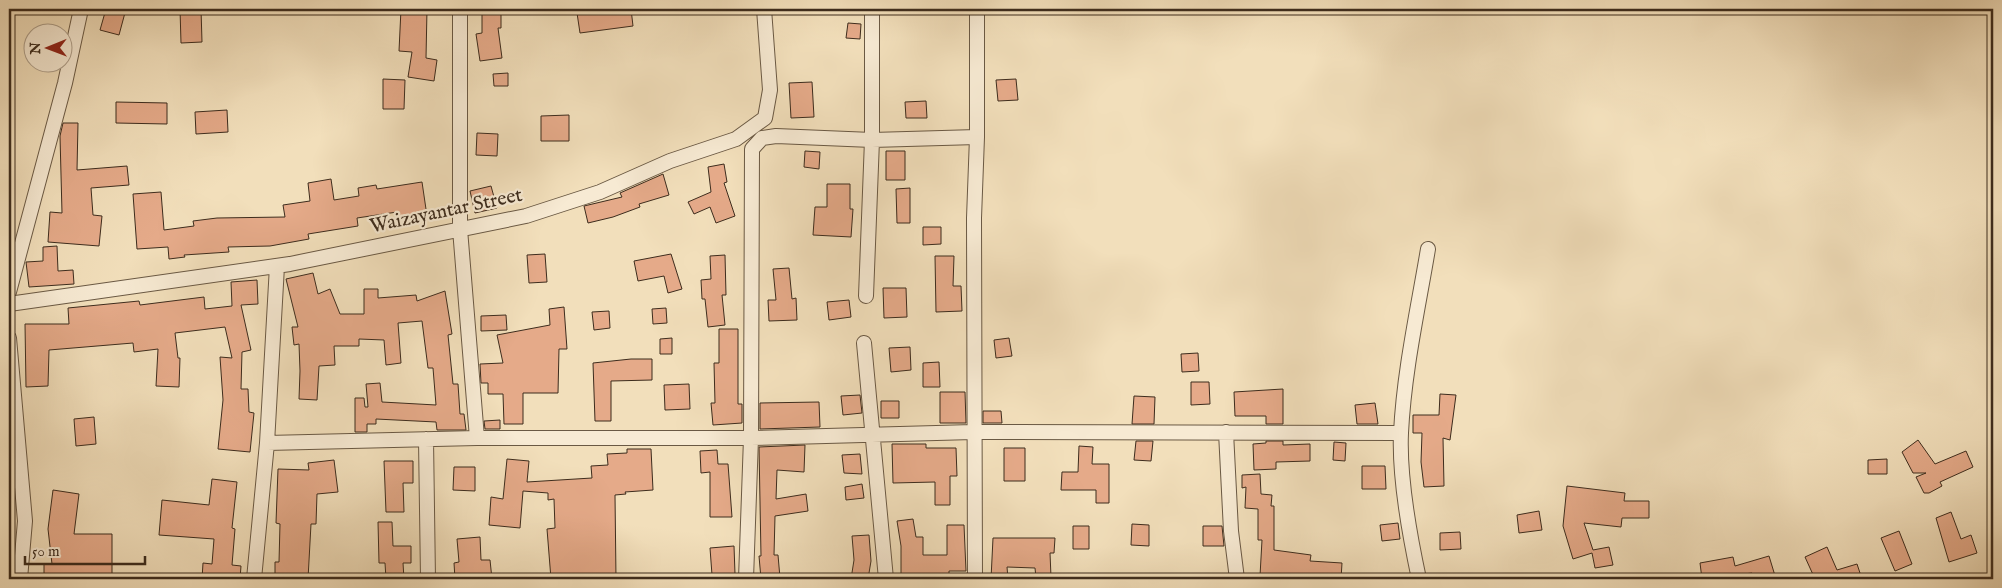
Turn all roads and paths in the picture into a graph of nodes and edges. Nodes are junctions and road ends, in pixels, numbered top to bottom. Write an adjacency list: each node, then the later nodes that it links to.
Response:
1 (81, 9): 11 (street)
2 (460, 9): 8 (street)
3 (764, 9): 8 (street, Waizayantar Street)
4 (872, 9): 7 (street)
5 (978, 9): 6 (street)
6 (977, 137): 7 (street); 16 (street)
7 (872, 140): 12 (street); 21 (street)
8 (460, 228): 10 (street, Waizayantar Street); 20 (street)
9 (1428, 249): 18 (street)
10 (277, 266): 13 (street, Waizayantar Street); 23 (street)
11 (9, 292)
12 (866, 296)
13 (9, 304)
14 (9, 338): 24 (street)
15 (864, 343): 19 (street)
16 (973, 432): 17 (street); 19 (street); 29 (street)
17 (1226, 432): 18 (street); 30 (street)
18 (1401, 434): 31 (street)
19 (873, 436): 21 (street); 28 (street)
20 (477, 438): 21 (street); 22 (street)
21 (751, 438): 27 (street)
22 (426, 439): 23 (street); 26 (street)
23 (267, 443): 25 (street)
24 (20, 579)
25 (254, 579)
26 (428, 579)
27 (746, 579)
28 (886, 579)
29 (974, 579)
30 (1237, 579)
31 (1419, 579)

